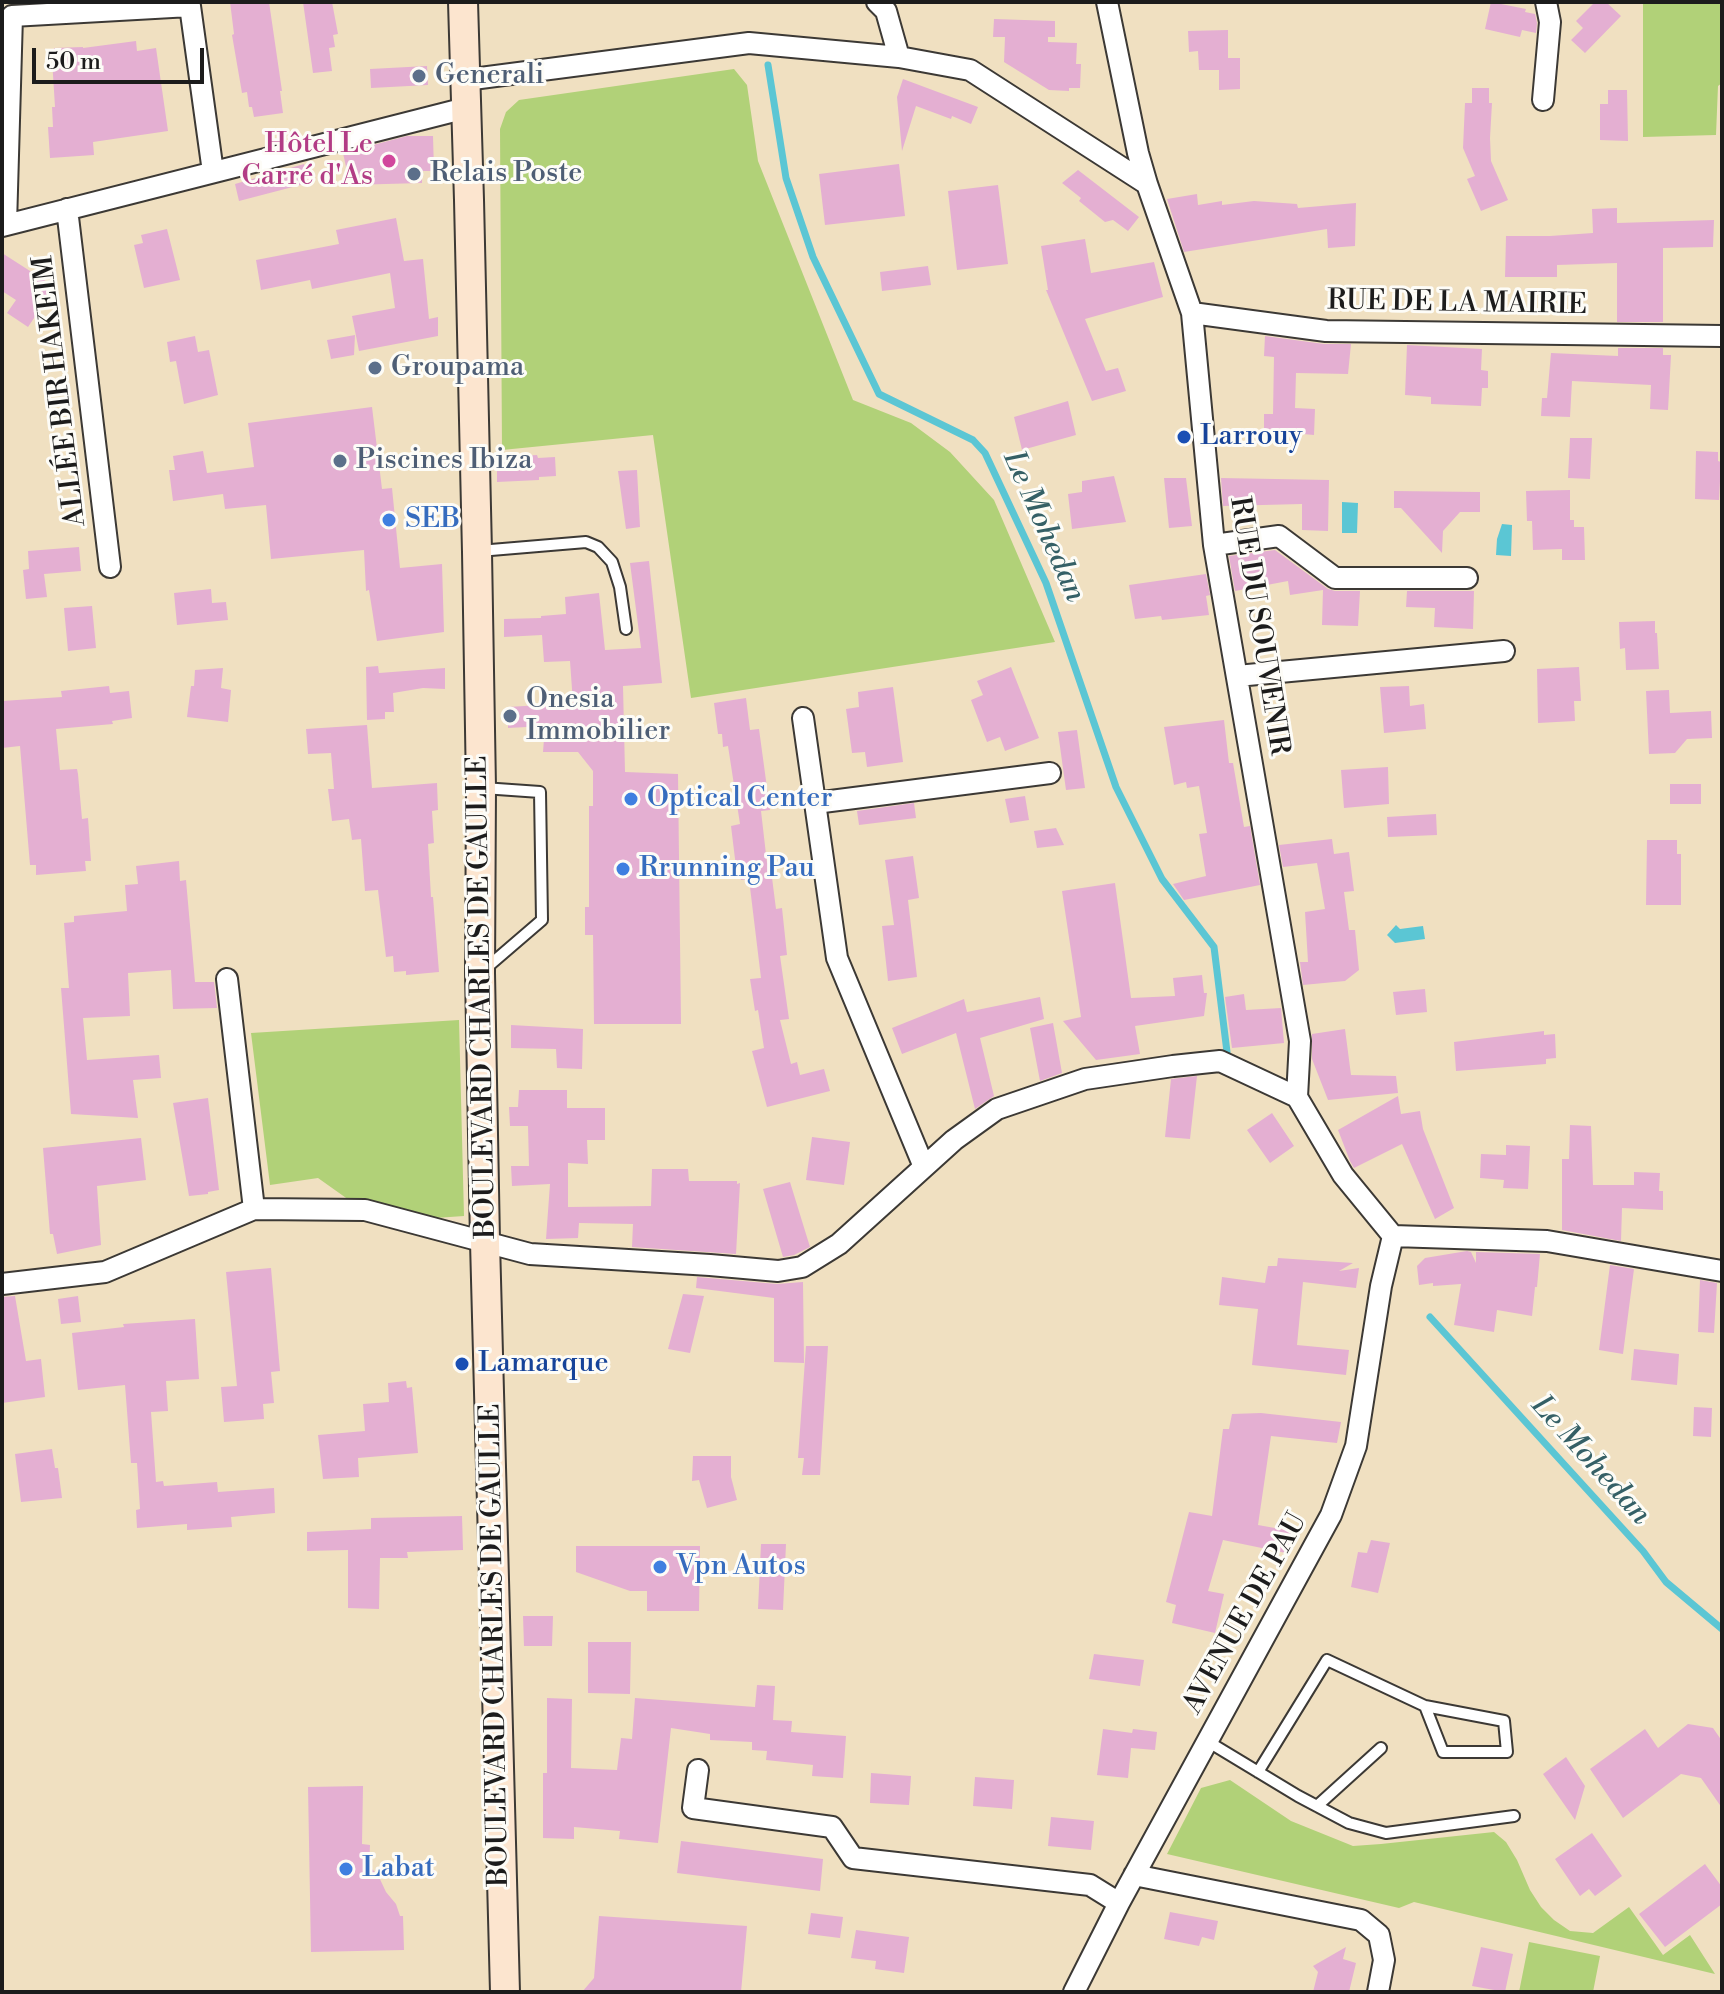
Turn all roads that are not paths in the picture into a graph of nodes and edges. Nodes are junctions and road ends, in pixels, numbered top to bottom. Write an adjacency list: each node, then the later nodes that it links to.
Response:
1 (463, 2): 6 (main road, BOULEVARD CHARLES DE GAULLE)
2 (877, 2): 5 (street)
3 (1107, 2): 10 (street, RUE DU SOUVENIR)
4 (1546, 2): 7 (street)
5 (899, 57): 6 (street); 10 (street)
6 (465, 80): 8 (main road, BOULEVARD CHARLES DE GAULLE)
7 (1543, 100)
8 (466, 108): 9 (street); 16 (main road, BOULEVARD CHARLES DE GAULLE)
9 (213, 172): 11 (street); 12 (street)
10 (1147, 184): 13 (street, RUE DU SOUVENIR)
11 (67, 209): 12 (street); 17 (street, ALLÉE BIR HAKEIM)
12 (4, 225)
13 (1192, 313): 14 (street, RUE DE LA MAIRIE); 15 (street, RUE DU SOUVENIR)
14 (1722, 336)
15 (1214, 545): 18 (street); 21 (street, RUE DU SOUVENIR)
16 (477, 552): 19 (lane); 24 (main road, BOULEVARD CHARLES DE GAULLE)
17 (110, 567)
18 (1467, 578)
19 (626, 629)
20 (1504, 651): 21 (street)
21 (1237, 676): 28 (street, RUE DU SOUVENIR)
22 (803, 718): 25 (street)
23 (1050, 773): 25 (street)
24 (481, 788): 26 (main road, BOULEVARD CHARLES DE GAULLE); 26 (lane)
25 (815, 803): 29 (street)
26 (480, 973): 32 (main road, BOULEVARD CHARLES DE GAULLE)
27 (227, 979): 30 (street)
28 (1297, 1097): 29 (street); 31 (street)
29 (924, 1167): 32 (street)
30 (254, 1209): 32 (street); 34 (street)
31 (1393, 1236): 33 (street); 36 (street, AVENUE DE PAU)
32 (485, 1242): 44 (main road, BOULEVARD CHARLES DE GAULLE)
33 (1722, 1271)
34 (2, 1284)
35 (1425, 1706): 35 (lane); 39 (lane)
36 (1207, 1741): 39 (lane); 42 (street, AVENUE DE PAU)
37 (1381, 1748): 40 (lane)
38 (698, 1770): 43 (street)
39 (1258, 1772): 40 (lane)
40 (1317, 1806): 41 (lane)
41 (1514, 1816)
42 (1134, 1875): 43 (street, AVENUE DE PAU); 46 (street)
43 (1119, 1903): 45 (street, AVENUE DE PAU)
44 (505, 1992)
45 (1074, 1992)
46 (1378, 1992)

